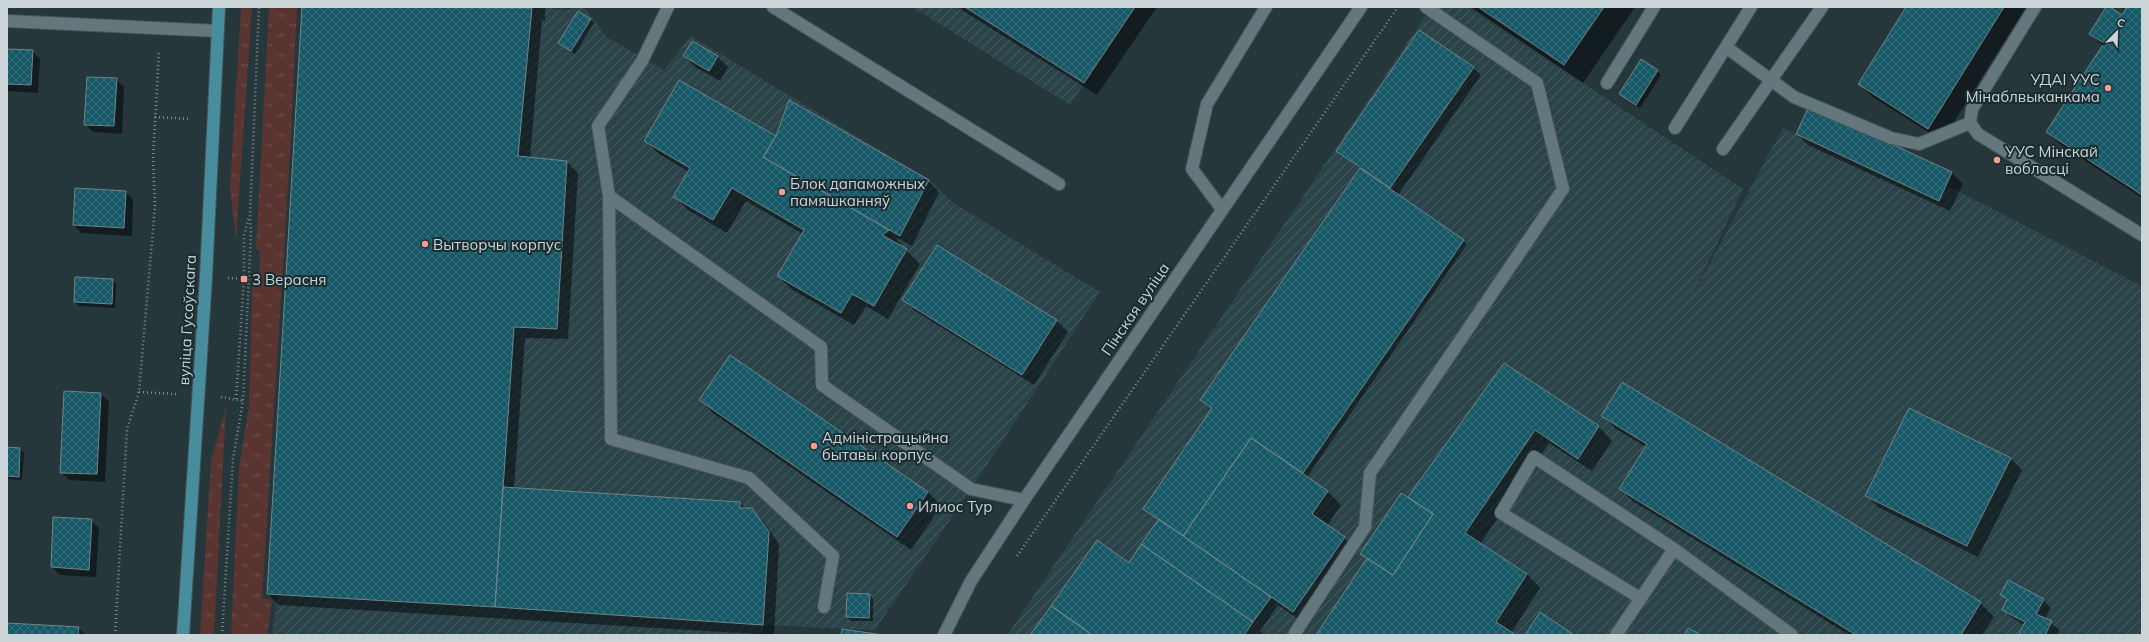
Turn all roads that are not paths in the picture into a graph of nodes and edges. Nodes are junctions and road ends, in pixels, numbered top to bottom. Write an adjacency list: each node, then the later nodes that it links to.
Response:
1 (219, 7): 12 (main road, вуліца Гусоўскага)
2 (668, 7): 20 (street)
3 (773, 7): 19 (street)
4 (1266, 7): 21 (street)
5 (1361, 7): 21 (street, Пінская вуліца)
6 (1426, 7): 27 (street)
7 (1654, 7): 15 (street)
8 (1751, 7): 13 (street)
9 (1822, 7): 14 (street)
10 (2035, 7): 16 (street)
11 (7, 21): 12 (street)
12 (218, 31): 28 (main road, вуліца Гусоўскага)
13 (1726, 47): 14 (street); 17 (street)
14 (1771, 80): 16 (street); 18 (street)
15 (1607, 83)
16 (1970, 123): 22 (street)
17 (1675, 128)
18 (1723, 149)
19 (1059, 184)
20 (609, 196): 23 (street); 26 (street)
21 (1222, 209): 23 (street, Пінская вуліца)
22 (2142, 235)
23 (1024, 500): 29 (street, Пінская вуліца)
24 (1674, 549): 25 (street); 25 (street); 31 (street)
25 (1640, 598): 30 (street)
26 (824, 607)
27 (1295, 633)
28 (183, 635)
29 (944, 635)
30 (1616, 635)
31 (1792, 635)

